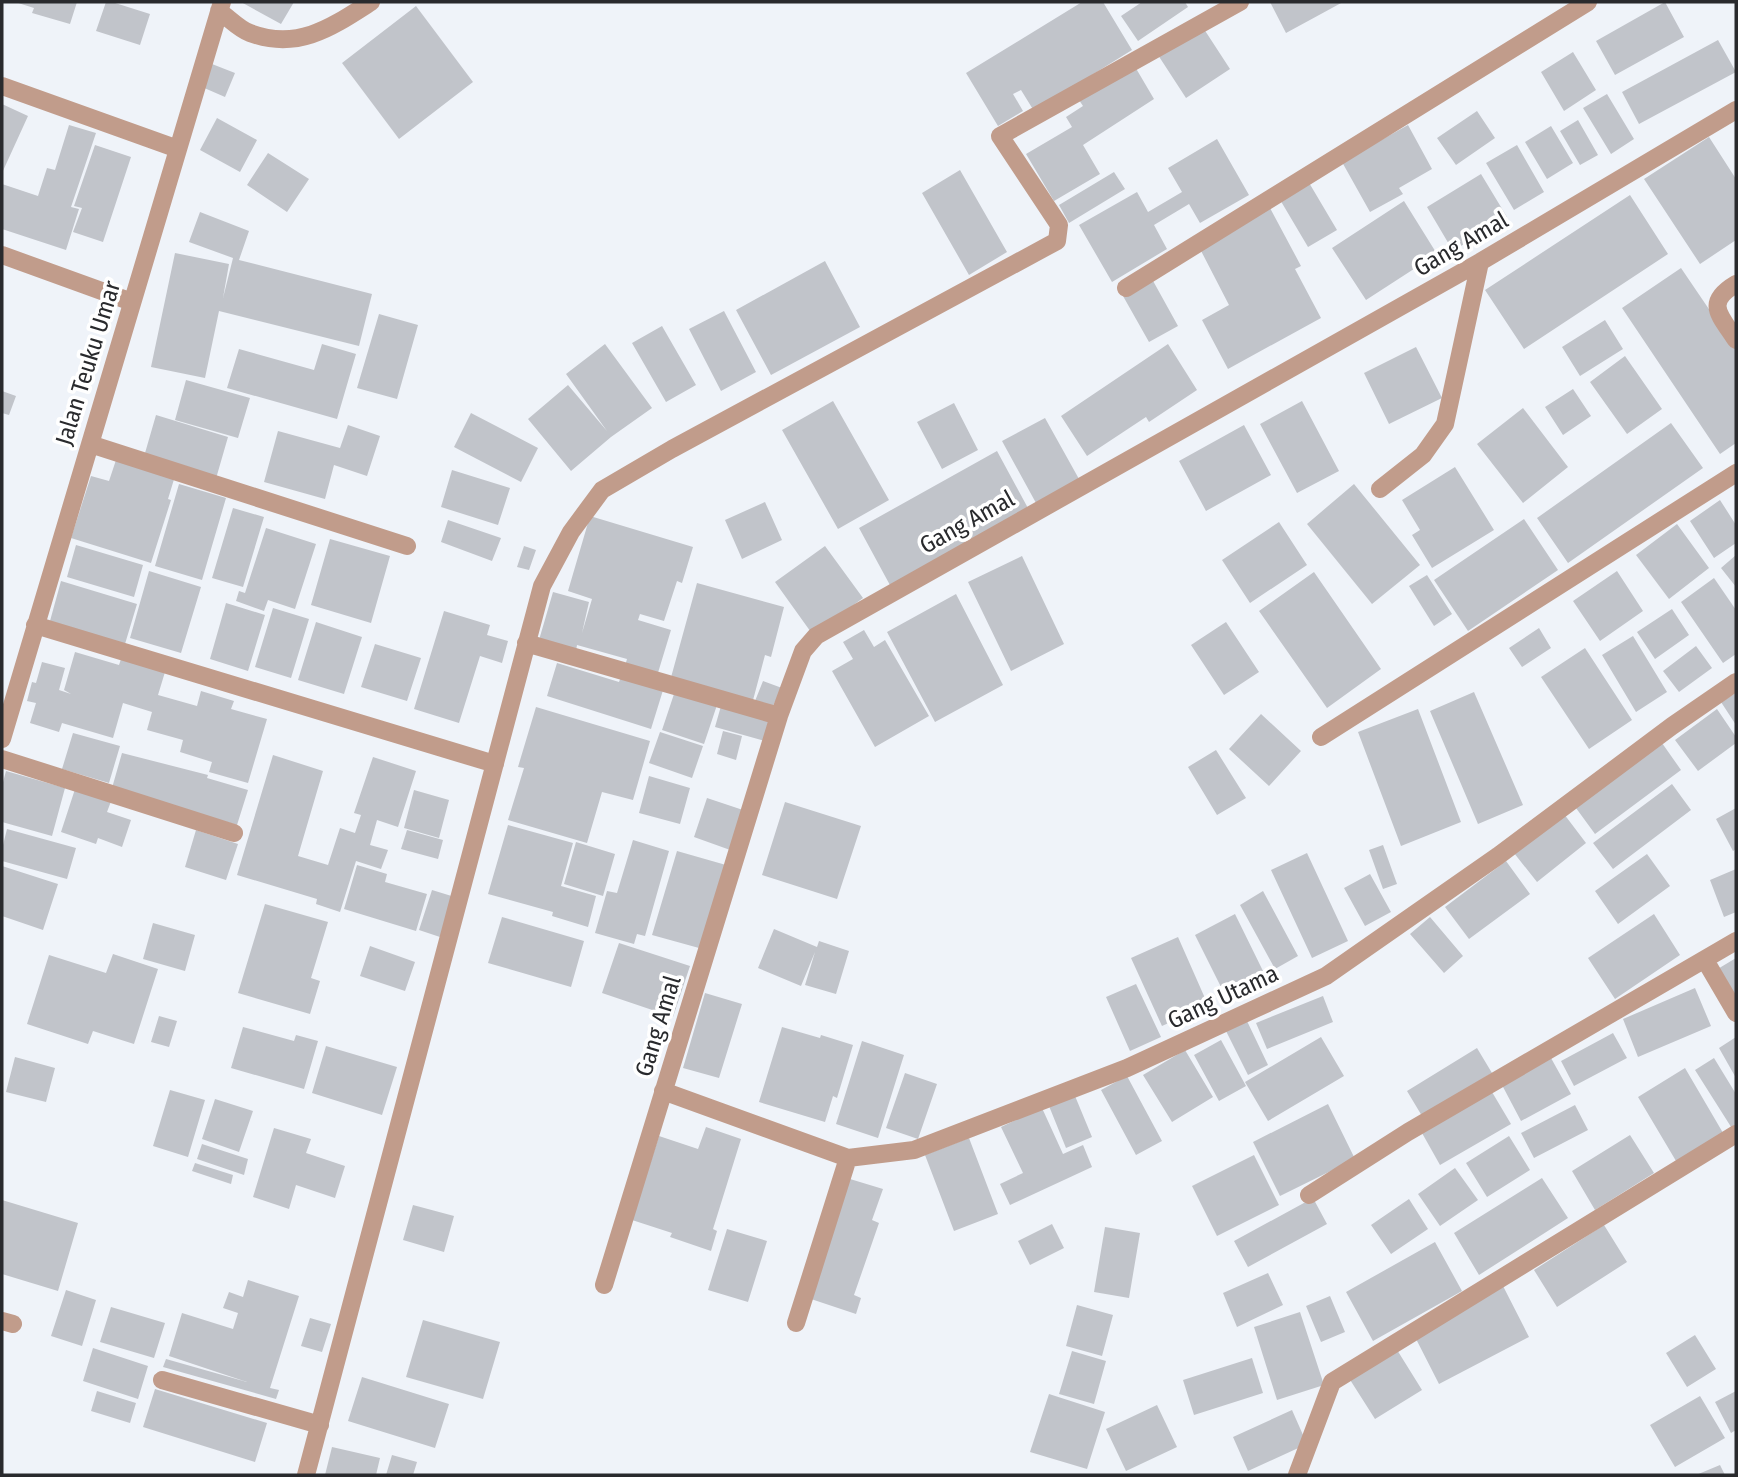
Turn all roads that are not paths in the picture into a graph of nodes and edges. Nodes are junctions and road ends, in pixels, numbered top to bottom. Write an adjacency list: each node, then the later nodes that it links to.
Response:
1 (371, 2): 4 (street)
2 (1240, 2): 19 (street)
3 (1588, 2): 11 (street)
4 (220, 6): 7 (street, Jalan Teuku Umar)
5 (2, 86): 7 (street)
6 (1736, 110): 9 (street, Gang Amal)
7 (178, 149): 12 (street, Jalan Teuku Umar)
8 (2, 255): 12 (street)
9 (1480, 262): 16 (street); 21 (street, Gang Amal)
10 (1736, 284): 13 (street)
11 (1126, 288)
12 (132, 302): 14 (street, Jalan Teuku Umar)
13 (1736, 340)
14 (90, 444): 17 (street); 18 (street, Jalan Teuku Umar)
15 (1736, 473): 22 (street)
16 (1380, 489)
17 (407, 546)
18 (36, 625): 23 (street, Jalan Teuku Umar); 25 (street)
19 (526, 643): 21 (street); 25 (street)
20 (1736, 682): 32 (street, Gang Utama)
21 (779, 716): 30 (street, Gang Amal)
22 (1321, 737)
23 (2, 739)
24 (2, 759): 26 (street)
25 (495, 764): 37 (street)
26 (234, 833)
27 (1736, 940): 28 (street)
28 (1705, 960): 29 (street); 33 (street)
29 (1736, 1013)
30 (663, 1091): 32 (street, Gang Utama); 34 (street, Gang Amal)
31 (1736, 1134): 39 (street)
32 (848, 1158): 35 (street)
33 (1309, 1195)
34 (604, 1285)
35 (796, 1323)
36 (162, 1380): 37 (street)
37 (320, 1425): 38 (street)
38 (306, 1475)
39 (1297, 1475)

